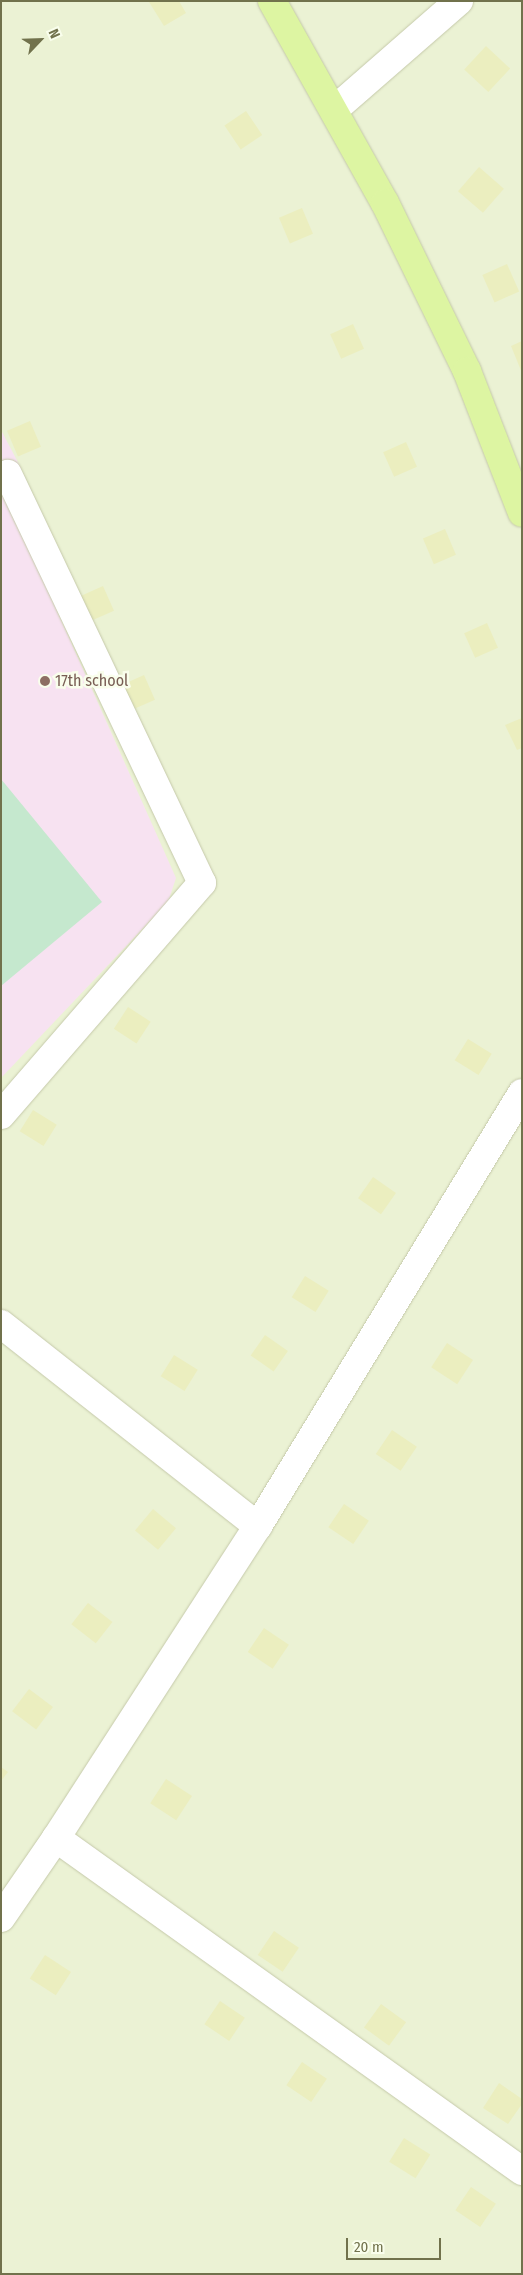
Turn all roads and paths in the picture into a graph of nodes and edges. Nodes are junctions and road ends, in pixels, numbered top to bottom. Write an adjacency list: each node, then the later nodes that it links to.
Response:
1 (272, 1): 3 (main road)
2 (459, 1): 3 (street)
3 (334, 110): 5 (main road)
4 (8, 474): 7 (street)
5 (522, 513)
6 (522, 1094): 9 (street)
7 (1, 1115)
8 (1, 1324): 9 (street)
9 (258, 1526): 10 (street)
10 (56, 1838): 11 (street); 12 (street)
11 (1, 1918)
12 (522, 2171)

